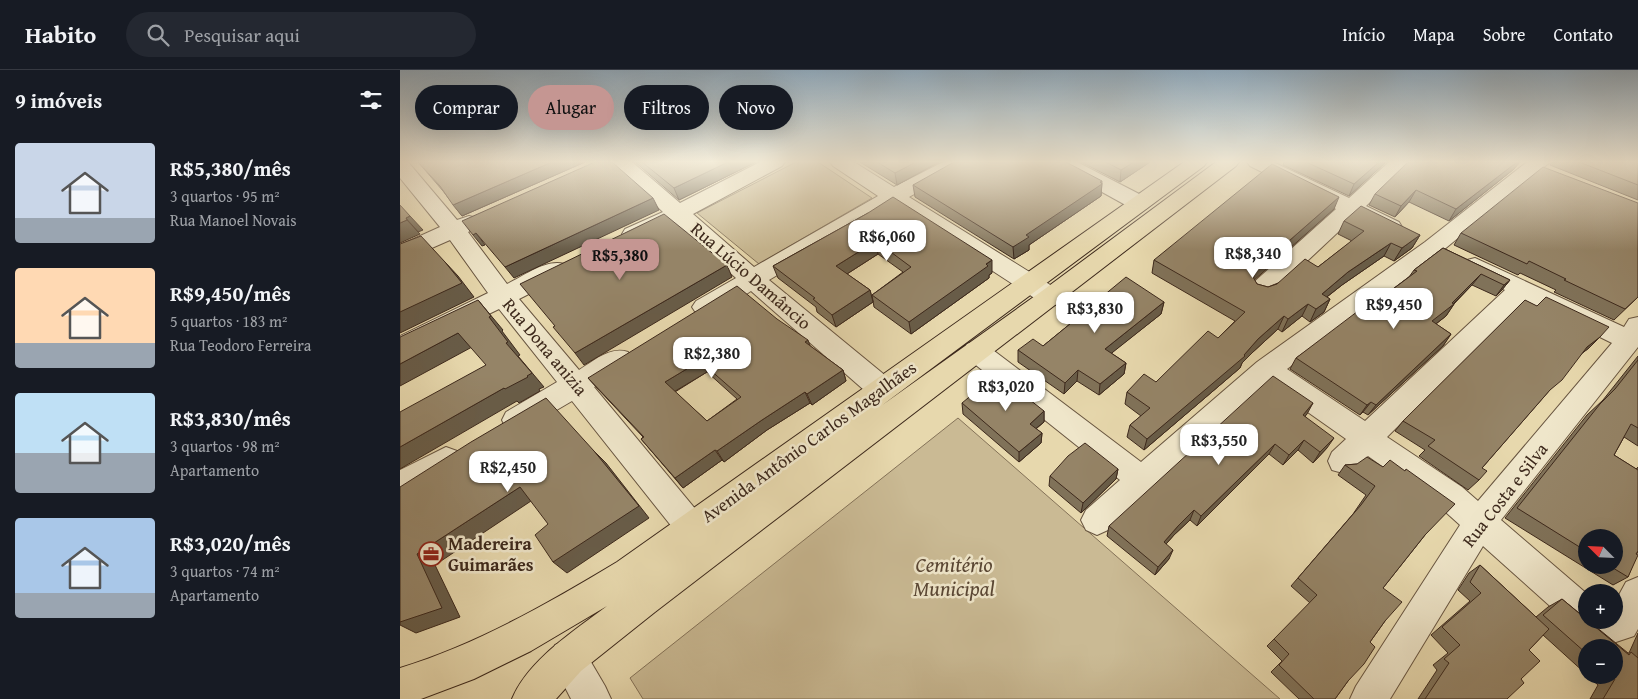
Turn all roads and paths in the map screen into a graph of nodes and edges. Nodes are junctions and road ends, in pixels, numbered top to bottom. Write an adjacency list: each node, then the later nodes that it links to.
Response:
1 (425, 191): 17 (street, Rua Dona anizia)
2 (648, 191): 15 (street, Rua Lúcio Damâncio)
3 (719, 191): 15 (street)
4 (887, 191): 12 (street)
5 (903, 191): 12 (street)
6 (1117, 191): 13 (street)
7 (1155, 191): 13 (main road, Avenida Antônio Carlos Magalhães)
8 (1186, 191): 25 (main road, Avenida Antônio Carlos Magalhães)
9 (1317, 191): 14 (street)
10 (1369, 191): 14 (street)
11 (1509, 191): 20 (street)
12 (894, 196): 22 (street); 25 (street)
13 (1139, 203): 25 (main road, Avenida Antônio Carlos Magalhães)
14 (1351, 208): 20 (street); 23 (street)
15 (678, 213): 18 (street); 22 (street, Rua Lúcio Damâncio)
16 (490, 214): 17 (street)
17 (454, 230): 19 (street); 26 (street, Rua Dona anizia)
18 (616, 242)
19 (400, 254)
20 (1448, 254): 24 (street); 32 (street)
21 (572, 262): 26 (street)
22 (751, 278): 27 (street); 34 (street, Rua Lúcio Damâncio)
23 (1262, 289)
24 (1522, 289): 28 (street); 36 (street)
25 (1040, 290): 31 (main road, Avenida Antônio Carlos Magalhães); 34 (main road, Avenida Antônio Carlos Magalhães)
26 (502, 295): 29 (street); 33 (street, Rua Dona anizia)
27 (685, 319)
28 (1633, 333): 42 (street, Rua Costa e Silva)
29 (400, 347)
30 (635, 349): 33 (street)
31 (976, 351): 39 (street); 47 (main road, Avenida Antônio Carlos Magalhães)
32 (1267, 369): 36 (street); 39 (street)
33 (577, 385): 35 (street); 43 (street, Rua Dona anizia)
34 (882, 389): 43 (main road, Avenida Antônio Carlos Magalhães)
35 (493, 433)
36 (1367, 437): 38 (street); 42 (street)
37 (467, 448): 40 (street)
38 (1343, 462)
39 (1141, 479): 41 (street)
40 (400, 486)
41 (1097, 520)
42 (1479, 524): 45 (street); 51 (street, Rua Costa e Silva)
43 (691, 527): 48 (main road, Avenida Antônio Carlos Magalhães)
44 (1638, 594): 46 (street)
45 (1578, 609)
46 (1623, 622)
47 (568, 658): 49 (main road, Avenida Antônio Carlos Magalhães); 50 (street)
48 (400, 686)
49 (531, 699)
50 (592, 699)
51 (1369, 699)

